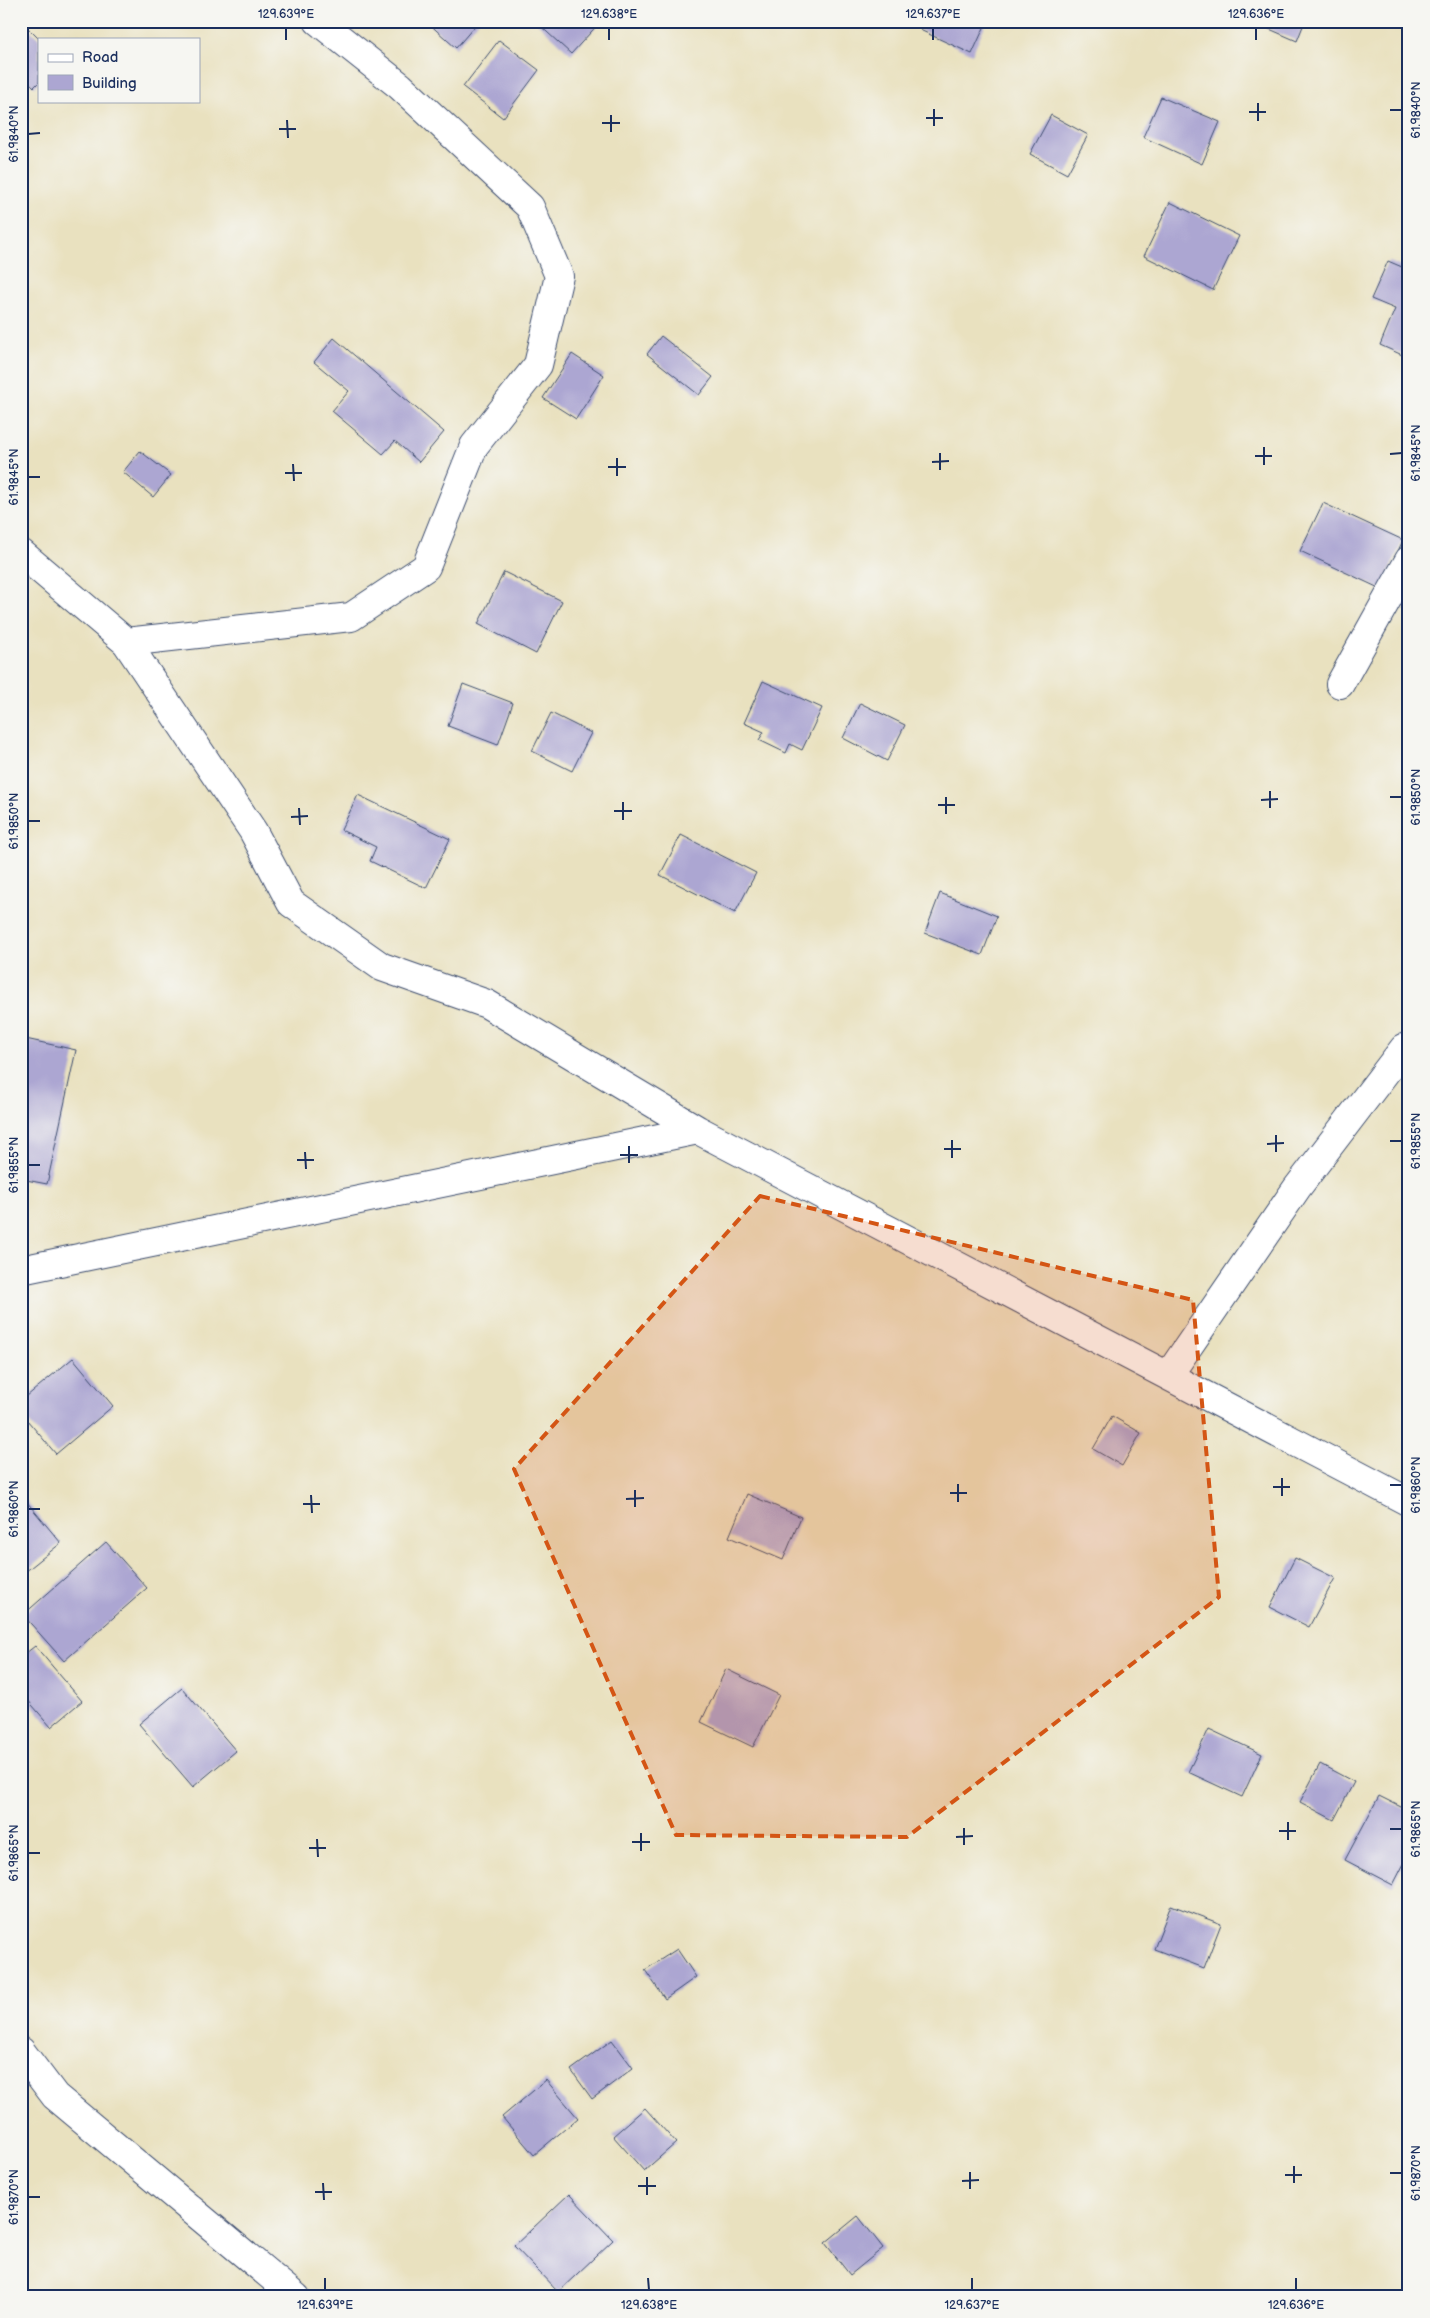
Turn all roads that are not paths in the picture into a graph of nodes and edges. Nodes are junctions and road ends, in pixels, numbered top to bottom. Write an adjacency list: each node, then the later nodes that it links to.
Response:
1 (318, 21): 4 (street)
2 (21, 553): 4 (street)
3 (1409, 560): 5 (street)
4 (126, 642): 7 (street)
5 (1340, 684)
6 (1409, 1046): 9 (street)
7 (698, 1130): 8 (street); 9 (street)
8 (21, 1270)
9 (1168, 1376): 10 (street)
10 (1409, 1502)
11 (21, 2051): 12 (street)
12 (296, 2297)

